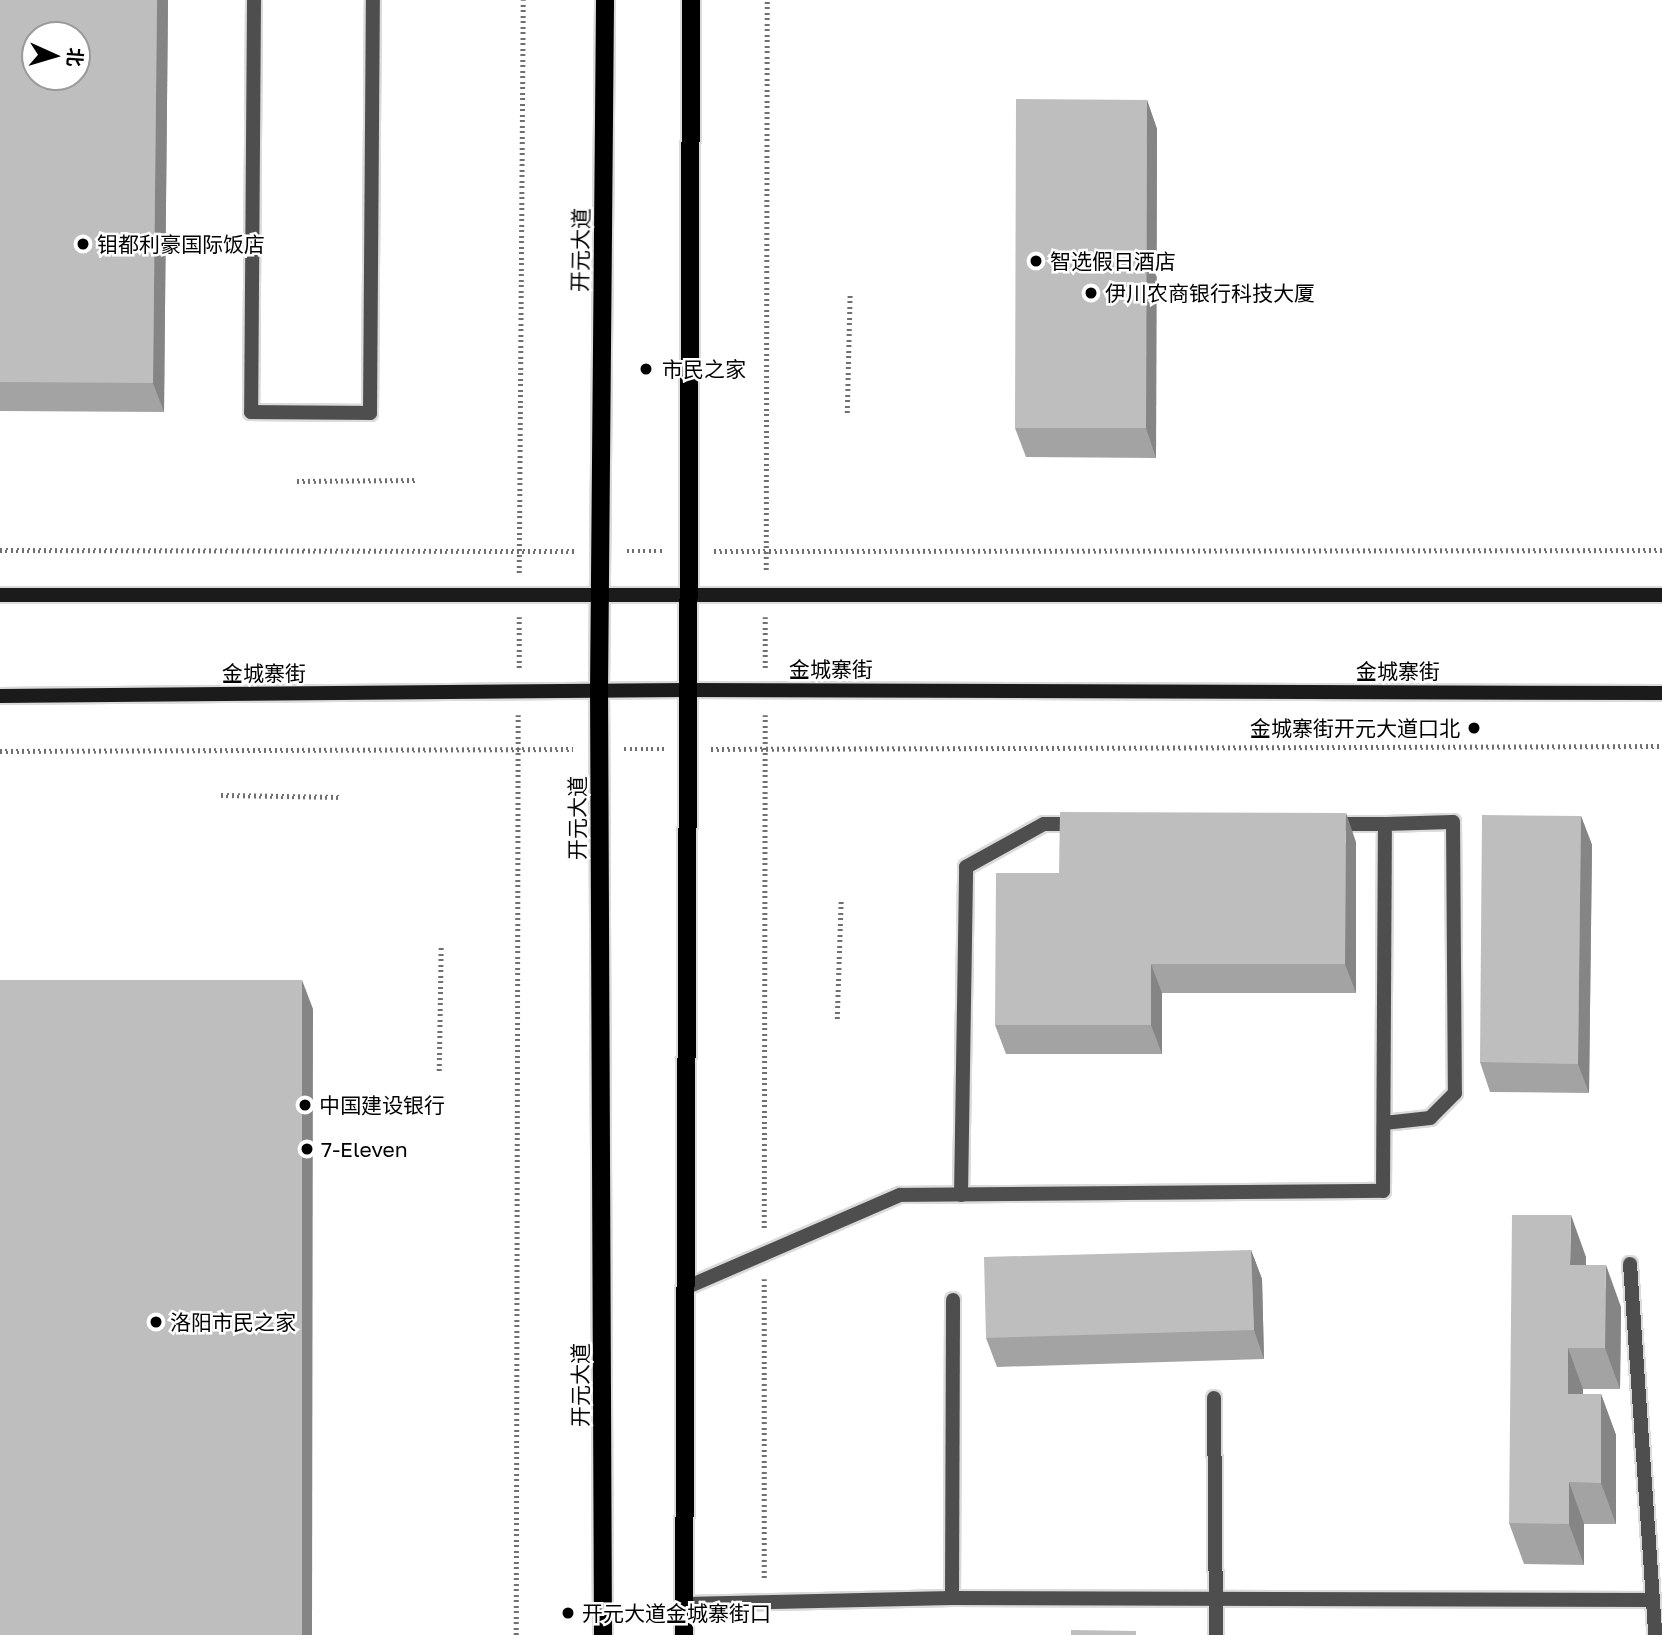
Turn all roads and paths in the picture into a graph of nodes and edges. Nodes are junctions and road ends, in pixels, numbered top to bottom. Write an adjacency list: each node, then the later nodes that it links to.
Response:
1 (254, 0): 2 (lane)
2 (373, 0)
3 (523, 0): 13 (path)
4 (605, 0): 14 (main road, 开元大道)
5 (691, 0): 15 (main road)
6 (766, 0): 16 (path)
7 (850, 293): 8 (path)
8 (847, 413)
9 (418, 480): 10 (path)
10 (297, 481)
11 (0, 550): 13 (path)
12 (1662, 550): 16 (path)
13 (520, 551): 14 (path); 17 (path)
14 (600, 551): 15 (path); 18 (main road, 开元大道)
15 (687, 551): 16 (path); 19 (main road)
16 (766, 551): 20 (path)
17 (519, 594): 18 (main road); 21 (main road); 26 (path)
18 (600, 594): 19 (main road); 25 (main road, 开元大道)
19 (687, 594): 20 (main road); 23 (main road)
20 (766, 594): 22 (main road); 24 (path)
21 (0, 595)
22 (1662, 595)
23 (685, 690): 24 (main road, 金城寨街); 25 (main road, 金城寨街); 32 (main road)
24 (765, 690): 27 (main road, 金城寨街); 33 (path)
25 (599, 692): 26 (main road, 金城寨街); 31 (main road, 开元大道)
26 (519, 693): 28 (main road, 金城寨街); 30 (path)
27 (1662, 693)
28 (0, 696)
29 (1662, 746): 33 (path)
30 (518, 749): 31 (path); 34 (path); 56 (path)
31 (600, 749): 32 (path); 57 (main road, 开元大道)
32 (685, 749): 33 (path); 48 (main road)
33 (765, 749): 46 (path)
34 (0, 751)
35 (221, 795): 36 (path)
36 (342, 796)
37 (1099, 824): 45 (lane)
38 (1317, 824): 39 (lane)
39 (1385, 824): 44 (lane); 44 (lane)
40 (841, 898): 42 (path)
41 (441, 947): 43 (path)
42 (837, 1019)
43 (439, 1071)
44 (1384, 1123): 45 (lane)
45 (961, 1195): 46 (lane)
46 (764, 1255): 48 (lane); 54 (path)
47 (1630, 1264): 53 (lane)
48 (685, 1288): 55 (main road)
49 (953, 1300): 51 (lane)
50 (1214, 1398): 52 (lane)
51 (952, 1598): 52 (lane); 54 (lane)
52 (1216, 1600): 53 (lane); 59 (lane)
53 (1653, 1600): 60 (lane)
54 (764, 1602): 55 (lane)
55 (684, 1604): 58 (main road)
56 (516, 1635)
57 (603, 1635)
58 (684, 1635)
59 (1216, 1635)
60 (1655, 1635)

